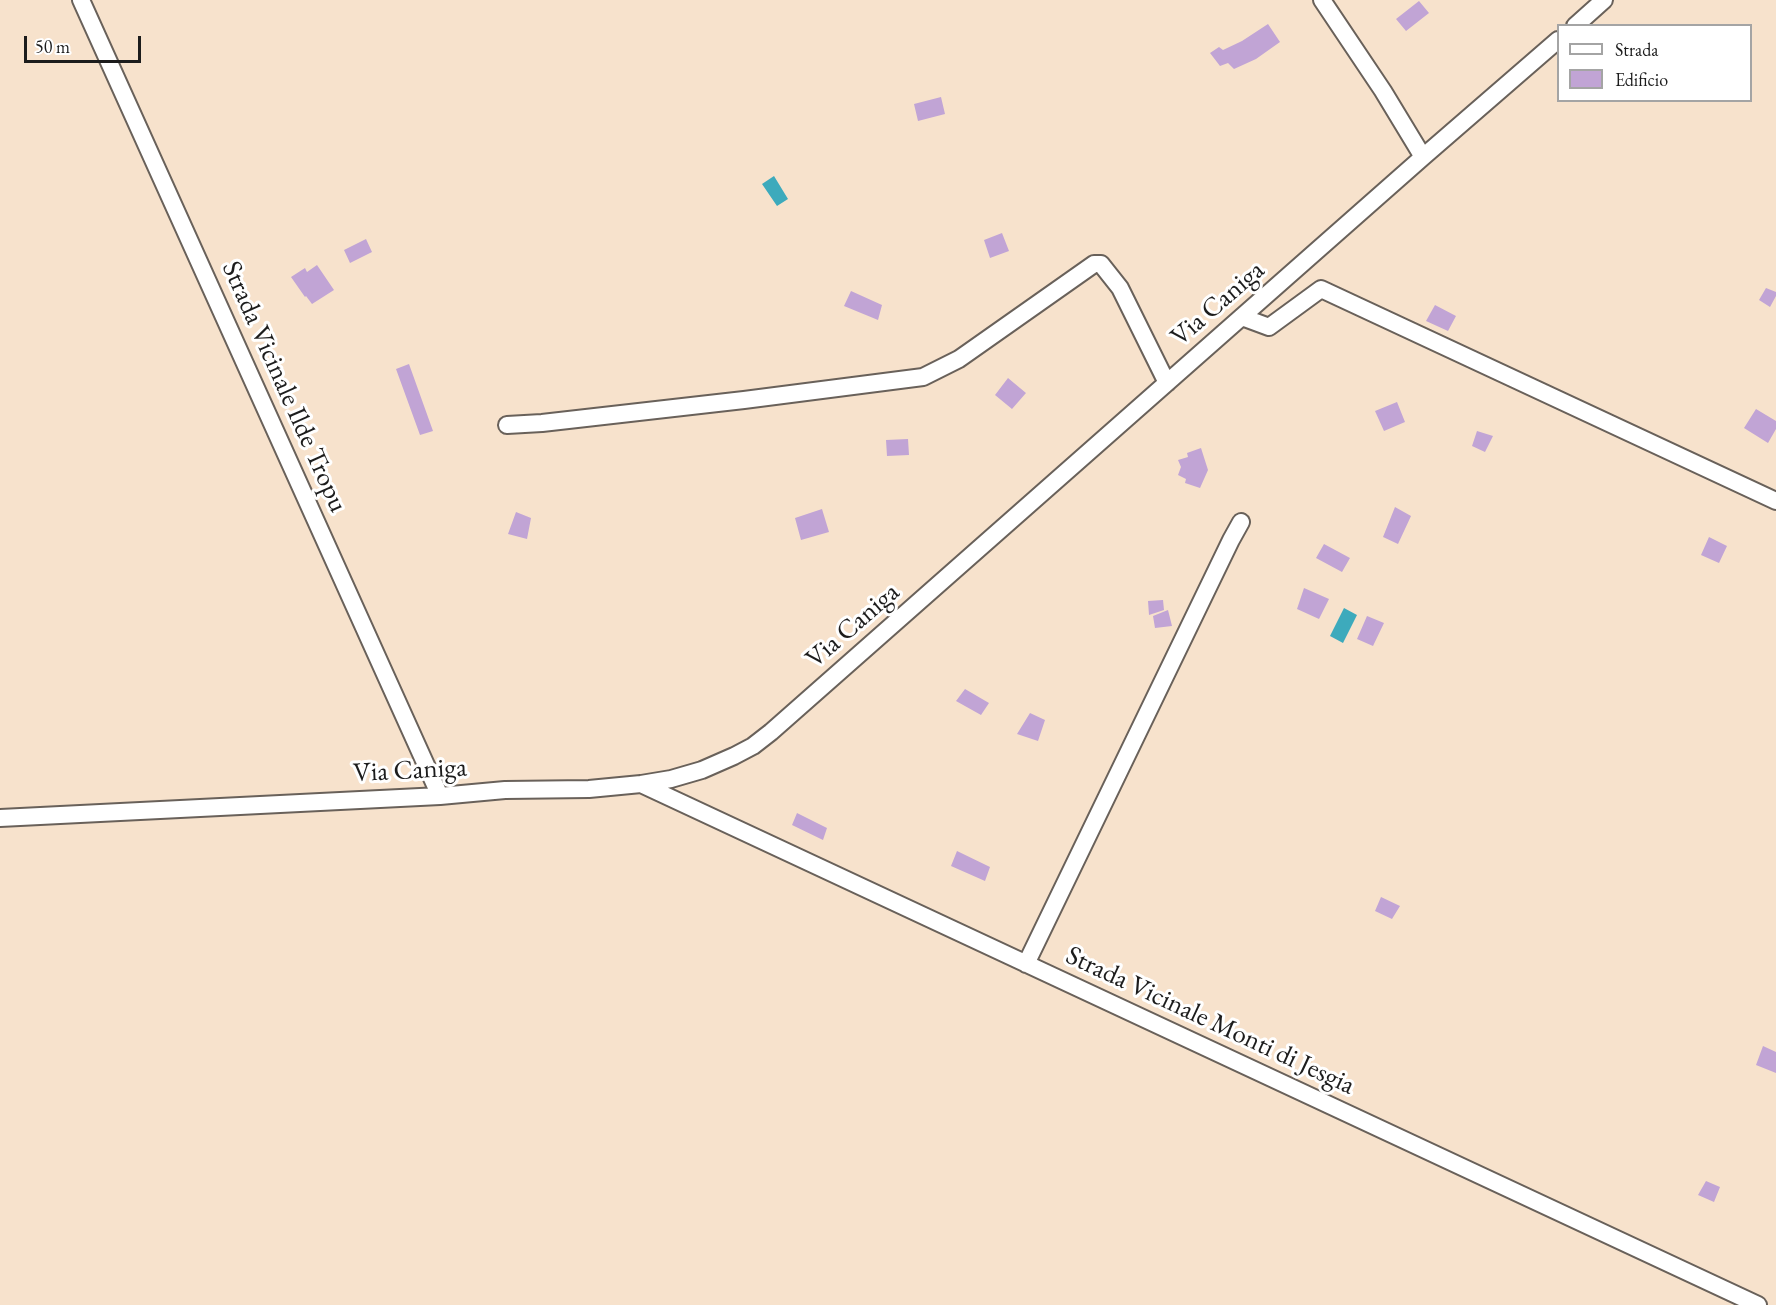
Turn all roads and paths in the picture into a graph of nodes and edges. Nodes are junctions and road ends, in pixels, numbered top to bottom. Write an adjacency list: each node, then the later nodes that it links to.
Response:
1 (81, 0): 13 (street, Strada Vicinale Ilde Tropu)
2 (1322, 0): 6 (street)
3 (1604, 0): 4 (street)
4 (1577, 24)
5 (1557, 41): 6 (street, Via Caniga)
6 (1423, 157): 7 (street, Via Caniga)
7 (1242, 317): 8 (street, Via Caniga); 10 (street)
8 (1167, 383): 9 (street); 12 (street, Via Caniga)
9 (507, 425)
10 (1776, 501)
11 (1241, 522): 15 (street)
12 (641, 784): 13 (street, Via Caniga); 15 (street, Strada Vicinale Monti di Jesgia)
13 (440, 796): 14 (street, Via Caniga)
14 (0, 818)
15 (1026, 964): 16 (street, Strada Vicinale Monti di Jesgia)
16 (1758, 1305)

